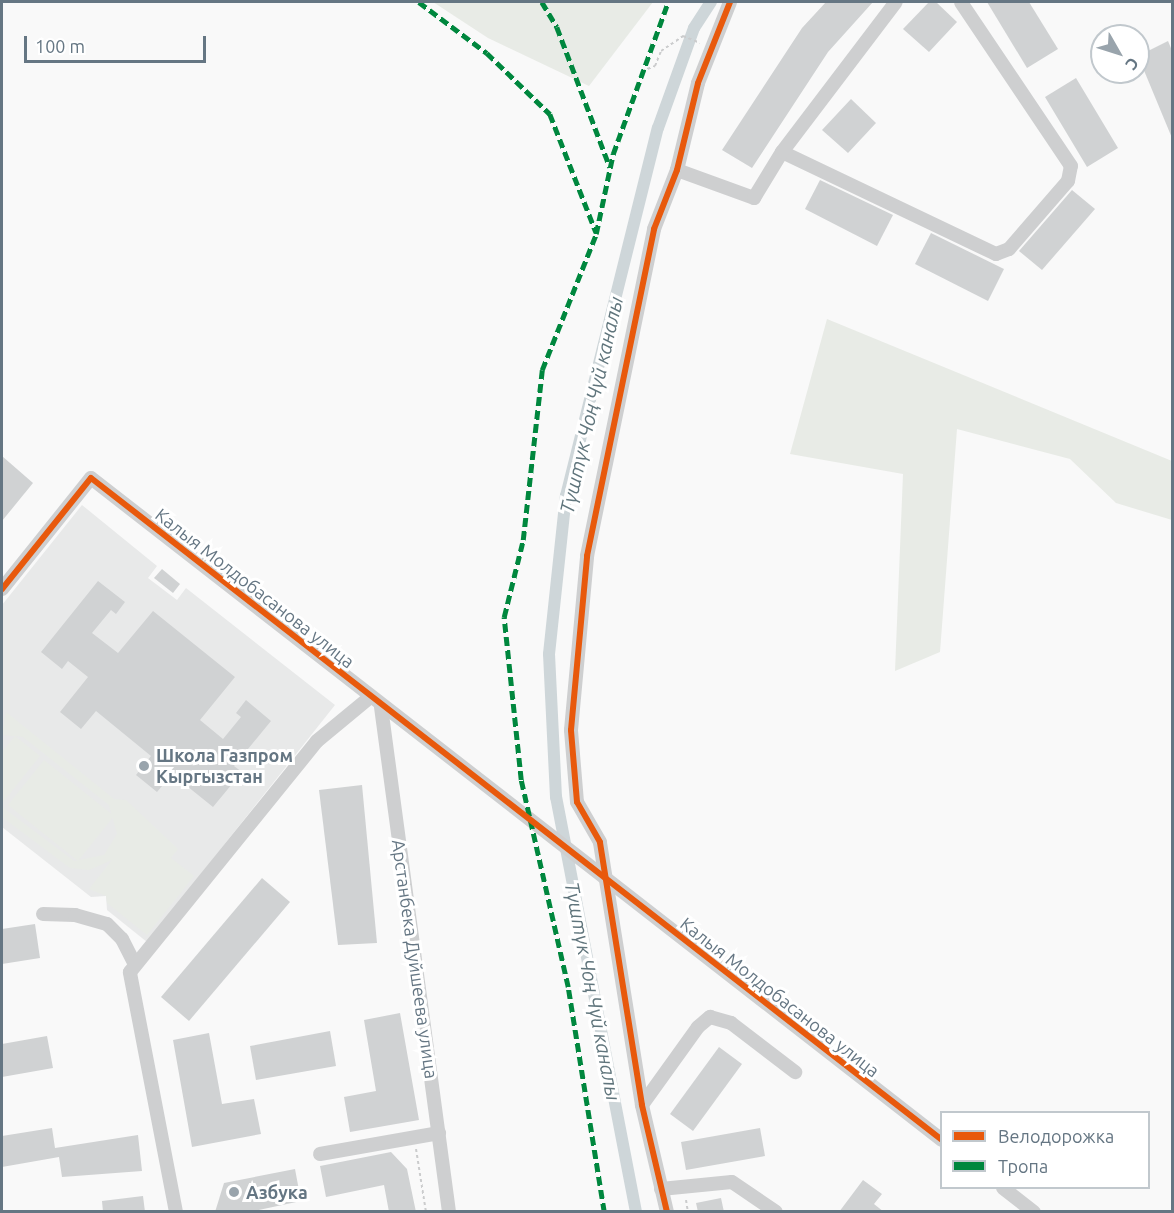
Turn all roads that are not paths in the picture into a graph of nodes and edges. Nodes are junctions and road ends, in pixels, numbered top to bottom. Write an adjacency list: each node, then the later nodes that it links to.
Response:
1 (730, 2): 5 (street)
2 (896, 2): 4 (street)
3 (961, 2): 4 (street)
4 (782, 152): 5 (street)
5 (677, 170): 9 (street)
6 (2, 589): 7 (street, Калыя Молдобасанова улица)
7 (369, 698): 8 (street, Калыя Молдобасанова улица); 11 (street)
8 (381, 707): 9 (street, Калыя Молдобасанова улица); 14 (street, Арстанбека Дуйшеева улица)
9 (606, 881): 13 (street); 15 (street, Калыя Молдобасанова улица)
10 (44, 914): 11 (street)
11 (135, 965): 19 (street)
12 (795, 1072): 13 (street)
13 (642, 1105): 17 (street)
14 (439, 1133): 16 (street); 20 (street, Арстанбека Дуйшеева улица)
15 (940, 1138)
16 (320, 1155)
17 (661, 1189): 21 (street); 22 (street)
18 (1004, 1189): 23 (street)
19 (176, 1212)
20 (450, 1212)
21 (667, 1212)
22 (776, 1212)
23 (1034, 1212)

